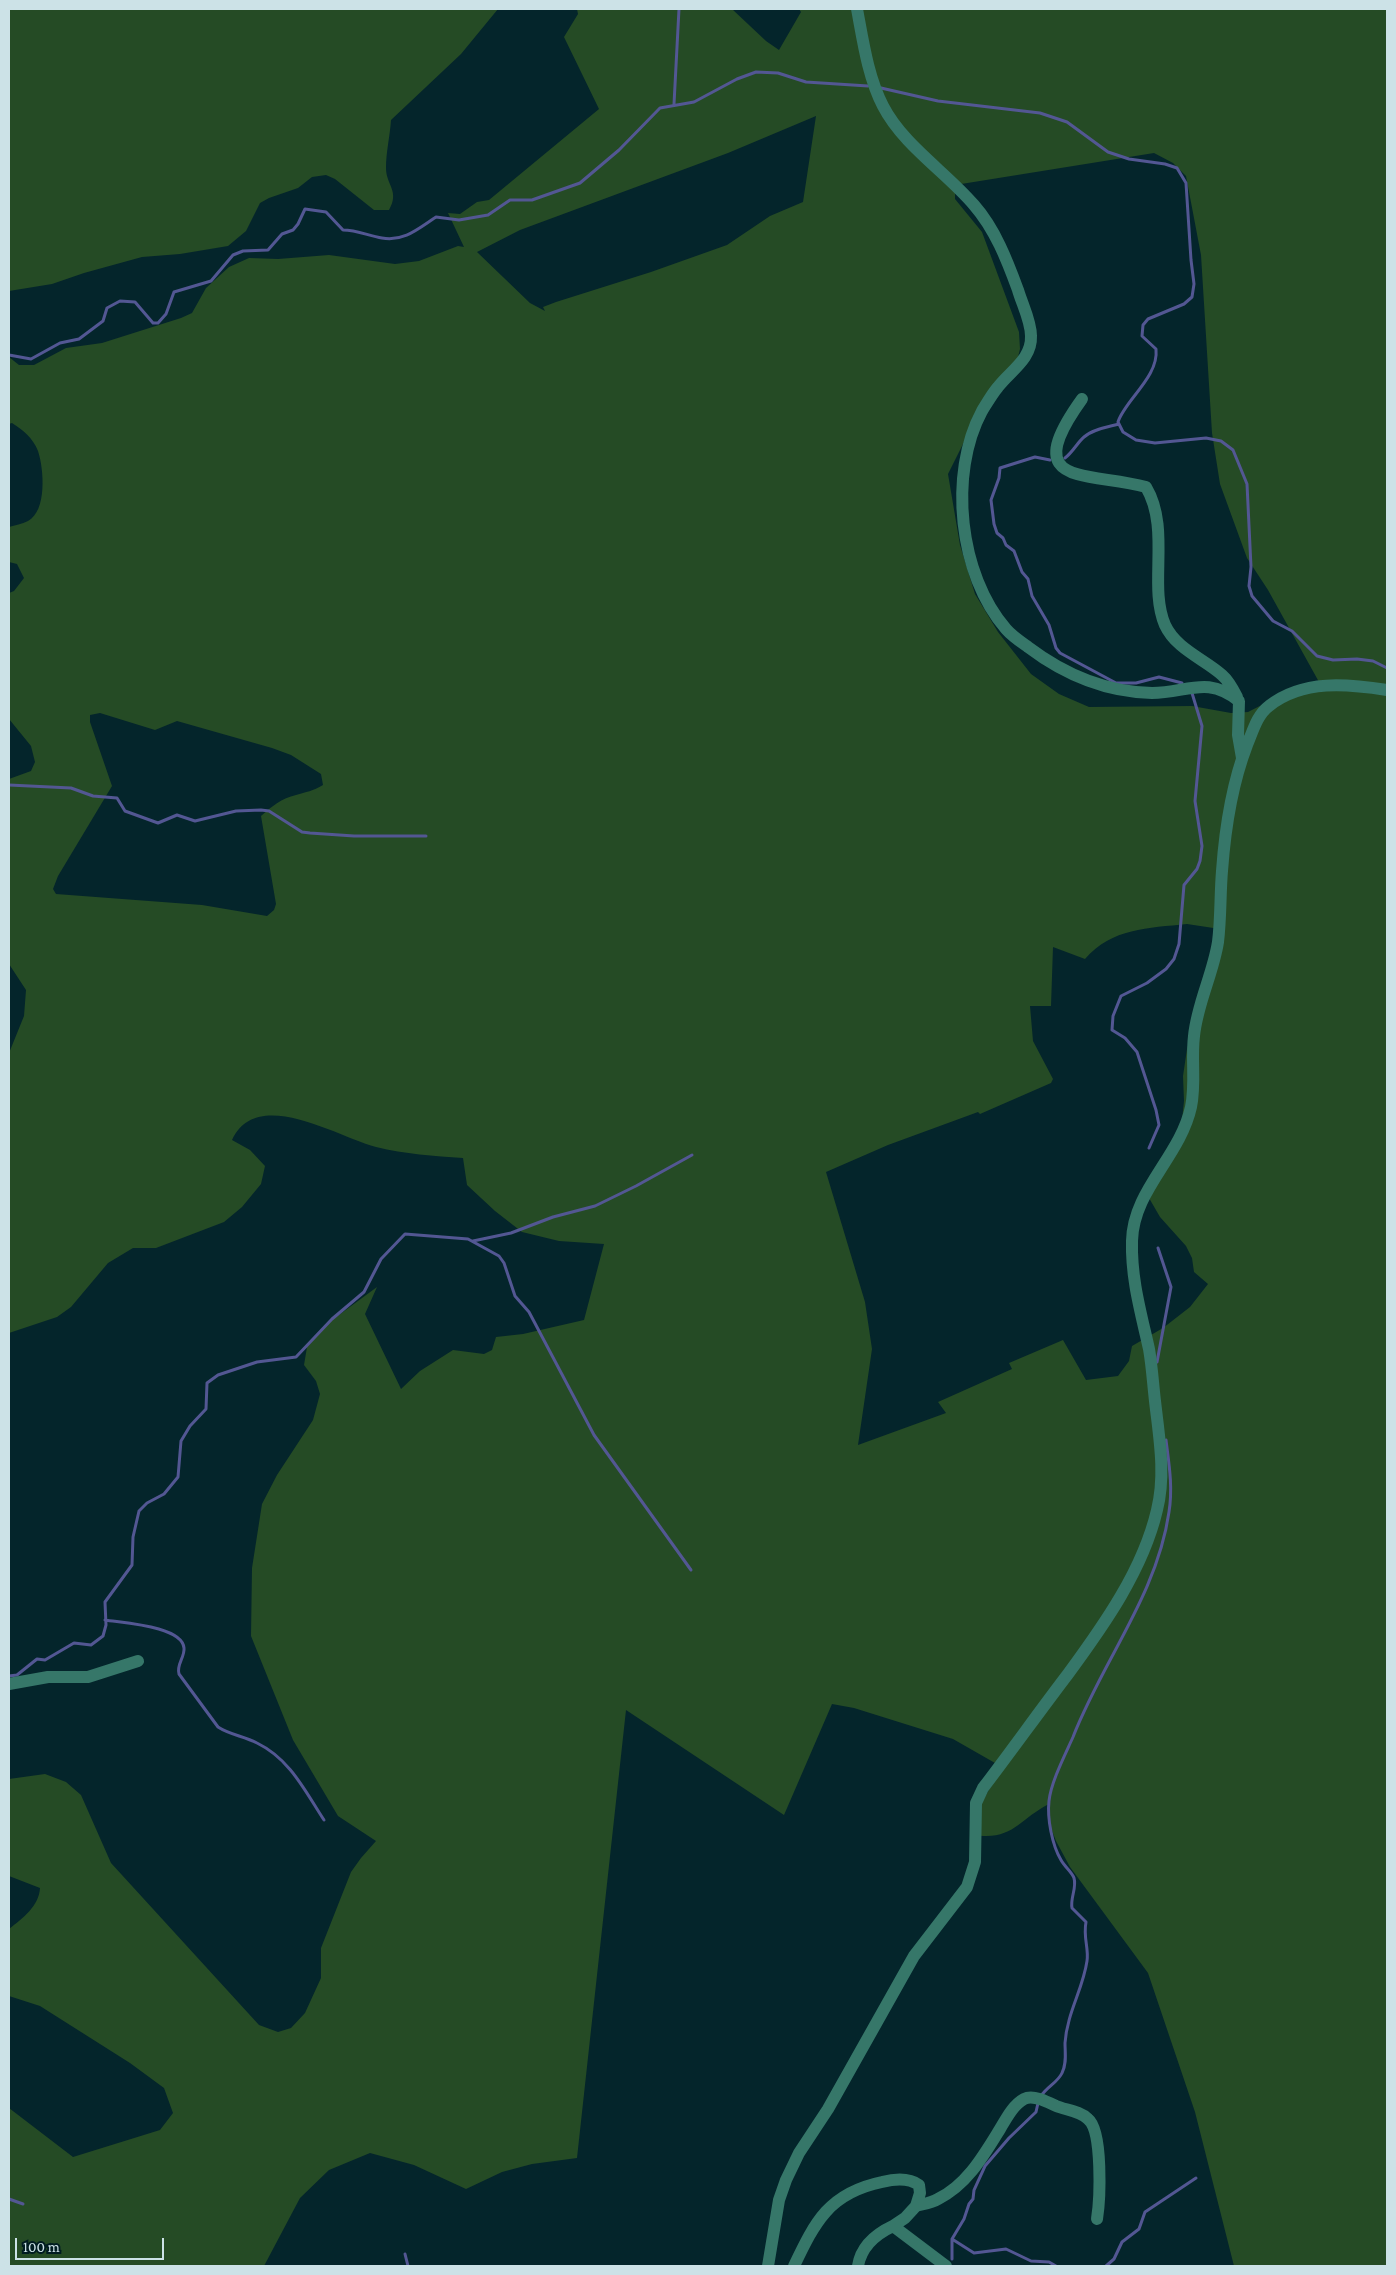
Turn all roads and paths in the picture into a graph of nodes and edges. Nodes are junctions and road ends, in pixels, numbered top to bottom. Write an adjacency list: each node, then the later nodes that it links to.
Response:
1 (856, 9): 4 (street)
2 (1082, 399): 4 (street)
3 (1387, 690): 5 (street)
4 (1239, 701): 5 (street)
5 (1242, 758): 11 (street)
6 (138, 1661): 7 (street)
7 (9, 1684)
8 (916, 2206): 9 (street); 10 (street); 12 (street)
9 (1097, 2219)
10 (893, 2226): 13 (street); 14 (street)
11 (768, 2266)
12 (794, 2266)
13 (858, 2266)
14 (946, 2266)

